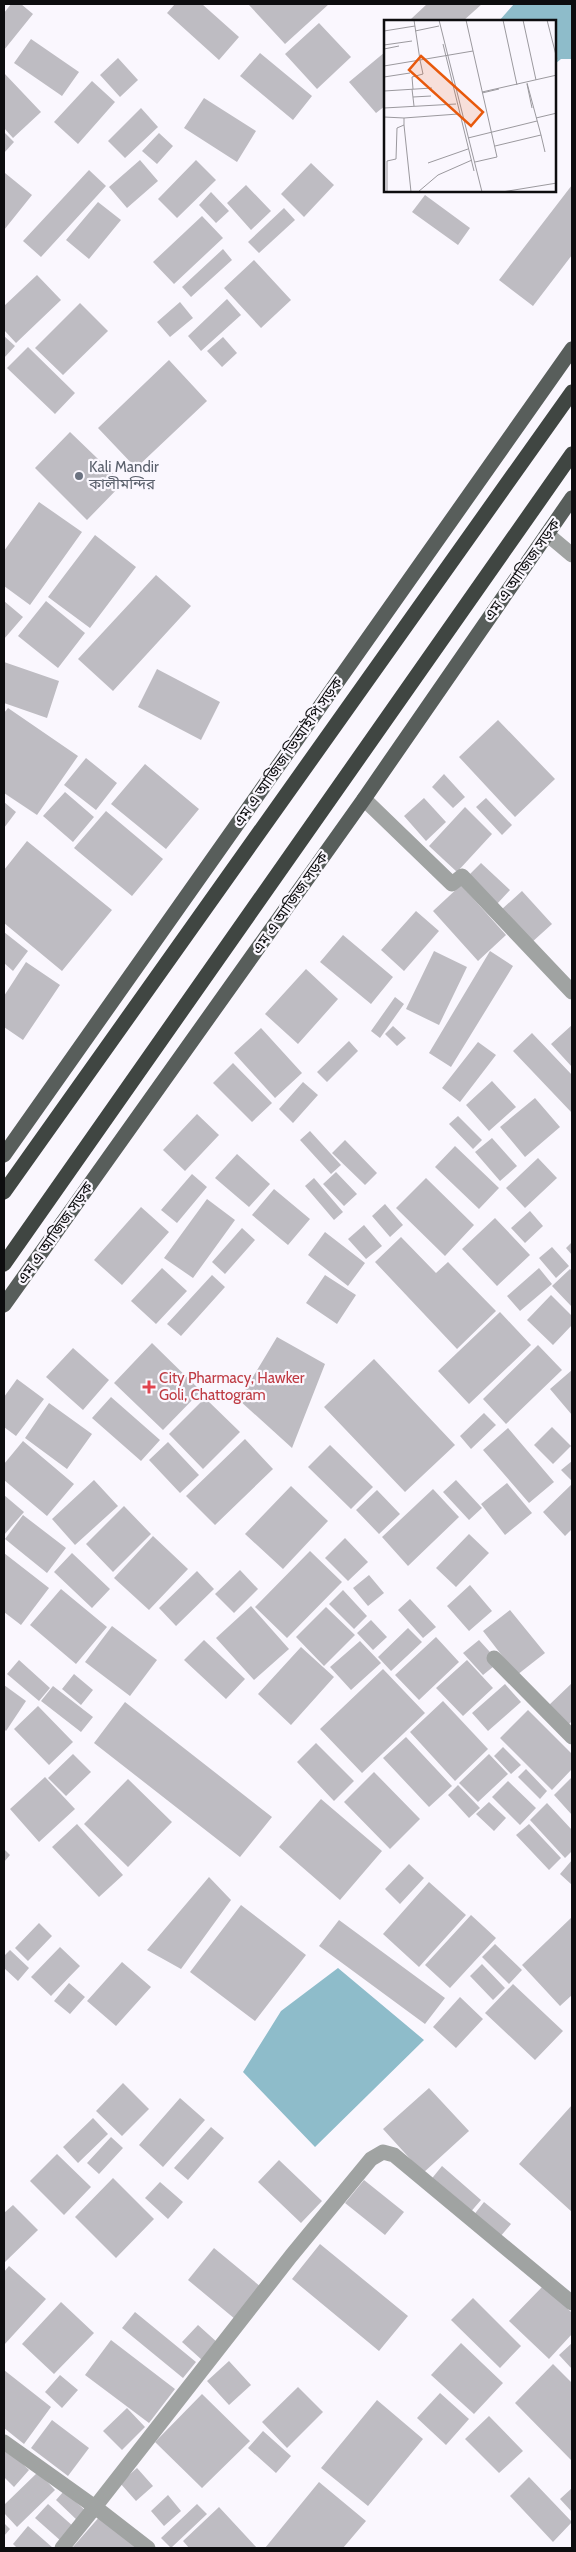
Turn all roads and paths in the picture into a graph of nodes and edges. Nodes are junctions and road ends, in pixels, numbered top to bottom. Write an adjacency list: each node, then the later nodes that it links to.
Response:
1 (572, 348): 9 (main road, এম এ আজিজ ভিআইপি সড়ক)
2 (572, 392): 10 (highway)
3 (572, 454): 11 (highway)
4 (572, 498): 5 (main road, এম এ আজিজ সড়ক)
5 (547, 534): 6 (street); 7 (main road, এম এ আজিজ সড়ক)
6 (572, 555)
7 (364, 799): 8 (street); 12 (main road, এম এ আজিজ সড়ক)
8 (572, 992)
9 (4, 1155)
10 (4, 1192)
11 (4, 1264)
12 (4, 1305)
13 (494, 1658): 14 (street)
14 (572, 1738)
15 (572, 2304): 17 (street)
16 (4, 2442): 17 (street)
17 (95, 2507): 18 (street); 19 (street)
18 (62, 2548)
19 (148, 2548)

